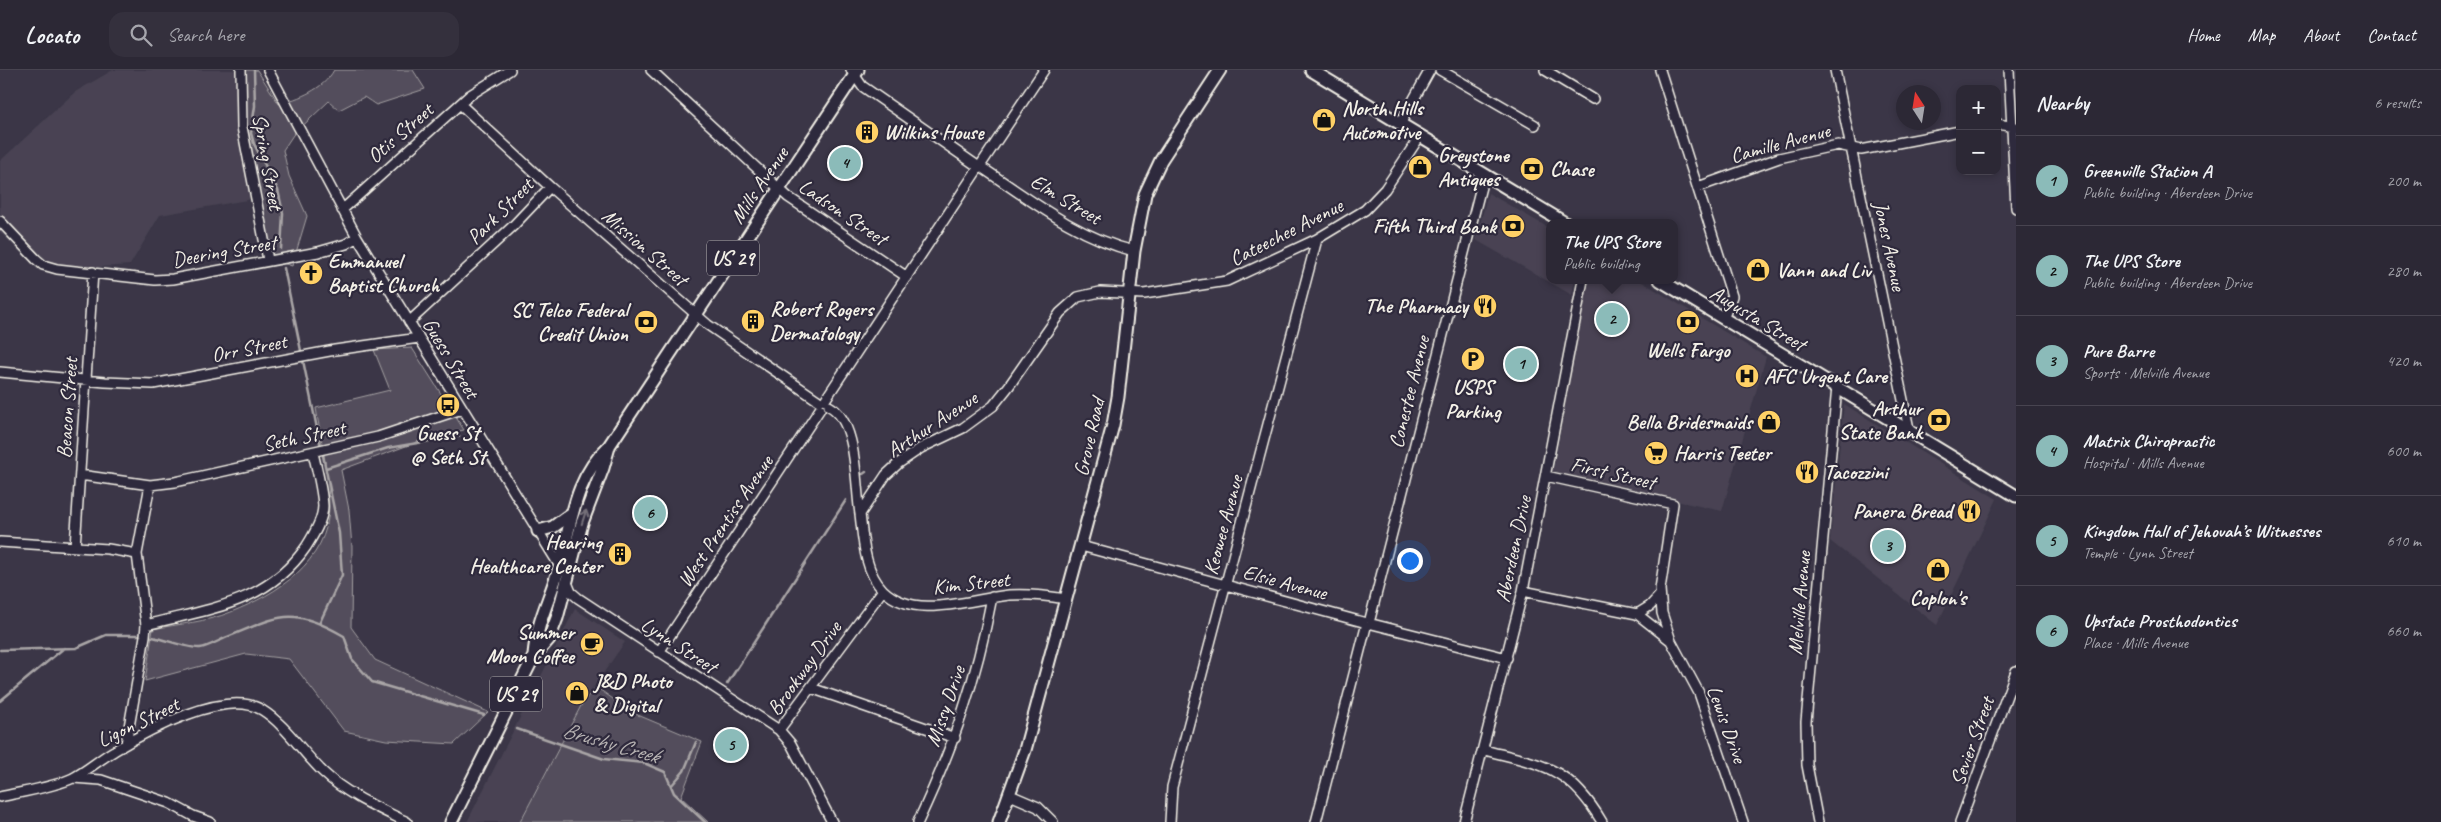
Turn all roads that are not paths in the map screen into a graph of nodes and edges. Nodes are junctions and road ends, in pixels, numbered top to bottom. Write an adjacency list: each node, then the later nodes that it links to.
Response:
1 (241, 70): 36 (street, Spring Street)
2 (510, 70): 16 (street, Otis Street)
3 (651, 70): 28 (street, Ladson Street)
4 (1044, 70): 24 (street, West Prentiss Avenue)
5 (1220, 70): 35 (main road, Grove Road)
6 (1312, 70): 17 (main road)
7 (1430, 70): 17 (street)
8 (1440, 70): 18 (street)
9 (1545, 70): 15 (street)
10 (1660, 70): 27 (street)
11 (1836, 70): 23 (street, Jones Avenue)
12 (2009, 70): 20 (street)
13 (272, 72): 30 (street, Guess Street)
14 (854, 72): 24 (street, Elm Street); 28 (main road, Mills Avenue / US 29)
15 (1593, 99)
16 (460, 104): 26 (street, Mission Street); 30 (street, Otis Street)
17 (1400, 124): 22 (main road)
18 (1535, 125)
19 (2001, 125): 20 (street)
20 (2014, 127): 29 (street)
21 (1956, 132): 23 (street, Camille Avenue)
22 (1420, 136): 25 (main road); 34 (street, Cateechee Avenue)
23 (1852, 148): 27 (street, Camille Avenue); 51 (street, Jones Avenue)
24 (980, 167): 35 (street, Elm Street); 38 (street, West Prentiss Avenue)
25 (1484, 175): 31 (main road); 75 (street, Conestee Avenue)
26 (550, 187): 42 (street, Mission Street); 44 (street, Park Street)
27 (1698, 187): 43 (street)
28 (780, 188): 38 (street, Ladson Street); 42 (main road, Mills Avenue / US 29)
29 (2016, 208)
30 (342, 210): 33 (street, Guess Street)
31 (1557, 219)
32 (2, 226): 37 (street, Deering Street)
33 (357, 236): 36 (street, Deering Street); 44 (street, Guess Street)
34 (1316, 239): 41 (street, Cateechee Avenue); 68 (street, Keowee Avenue)
35 (1134, 251): 41 (main road, Grove Road)
36 (268, 260): 37 (street, Deering Street)
37 (93, 272): 47 (street, Beacon Street)
38 (907, 277): 49 (street, West Prentiss Avenue)
39 (1582, 284): 55 (street, Aberdeen Drive)
40 (1666, 284): 43 (main road, Augusta Street)
41 (1130, 293): 60 (street, Arthur Avenue); 64 (main road, Grove Road)
42 (696, 313): 49 (street, Mission Street); 52 (main road, Mills Avenue / US 29)
43 (1723, 319): 48 (main road, Augusta Street)
44 (409, 322): 45 (street, Guess Street)
45 (419, 338): 47 (street, Orr Street); 50 (street, Guess Street)
46 (0, 372): 47 (street, Orr Street)
47 (86, 380): 54 (street, Beacon Street)
48 (1837, 387): 51 (main road, Augusta Street); 103 (street, Melville Avenue)
49 (823, 404): 60 (street, Mission Street); 78 (street, West Prentiss Avenue)
50 (462, 409): 53 (street, Seth Street); 61 (street, Guess Street)
51 (1910, 430): 57 (main road, Augusta Street)
52 (609, 446): 59 (main road, Mills Avenue / US 29); 67 (main road, Mills Avenue / US 29, one-way to 52)
53 (313, 453): 56 (street, Seth Street); 76 (street)
54 (80, 475): 56 (street, Seth Street); 63 (street, Beacon Street)
55 (1546, 476): 58 (street, First Street); 70 (street, Aberdeen Drive)
56 (150, 485): 65 (street)
57 (2016, 496)
58 (1673, 504): 71 (street, Lewis Drive)
59 (572, 513): 61 (main road); 66 (main road, Mills Avenue / US 29)
60 (860, 514): 69 (street)
61 (538, 531): 66 (street, Guess Street)
62 (0, 542): 63 (street)
63 (75, 546): 65 (street)
64 (1081, 546): 68 (street, Elsie Avenue); 73 (main road, Grove Road)
65 (137, 554): 76 (street)
66 (560, 566): 67 (street, Guess Street); 79 (main road, Mills Avenue / US 29)
67 (567, 581): 78 (street, Lynn Street); 79 (main road, Mills Avenue / US 29)
68 (1226, 584): 75 (street, Elsie Avenue); 98 (street, Keowee Avenue)
69 (883, 590): 72 (street, Kim Street); 82 (street, Brookway Drive)
70 (1523, 591): 74 (street); 80 (street, Aberdeen Drive)
71 (1660, 595): 74 (street); 77 (street, Lewis Drive)
72 (992, 597): 73 (street, Kim Street); 84 (street, Missy Drive)
73 (1066, 599): 88 (main road, Grove Road)
74 (1637, 614): 77 (street)
75 (1368, 623): 80 (street, Elsie Avenue); 99 (street, Conestee Avenue)
76 (146, 625): 85 (street)
77 (1671, 640): 102 (street, Lewis Drive)
78 (659, 652): 83 (street, Lynn Street)
79 (534, 656): 93 (main road, Mills Avenue / US 29)
80 (1507, 658): 86 (street, Aberdeen Drive)
81 (2016, 672): 104 (street, Sevier Street)
82 (811, 688): 83 (street, Brookway Drive); 84 (street)
83 (779, 730): 94 (street, Brookway Drive)
84 (955, 738): 95 (street, Missy Drive)
85 (126, 744): 87 (street, Ligon Street); 92 (street, Ligon Street)
86 (1484, 750): 100 (street, Aberdeen Drive); 101 (street)
87 (73, 778): 89 (street, Ligon Street); 90 (street)
88 (1010, 795): 96 (main road, Grove Road); 97 (street)
89 (0, 797)
90 (193, 819): 91 (street)
91 (210, 822)
92 (407, 822)
93 (451, 822)
94 (832, 822)
95 (918, 822)
96 (999, 822)
97 (1053, 822)
98 (1170, 822)
99 (1316, 822)
100 (1464, 822)
101 (1602, 822)
102 (1743, 822)
103 (1818, 822)
104 (1960, 822)

